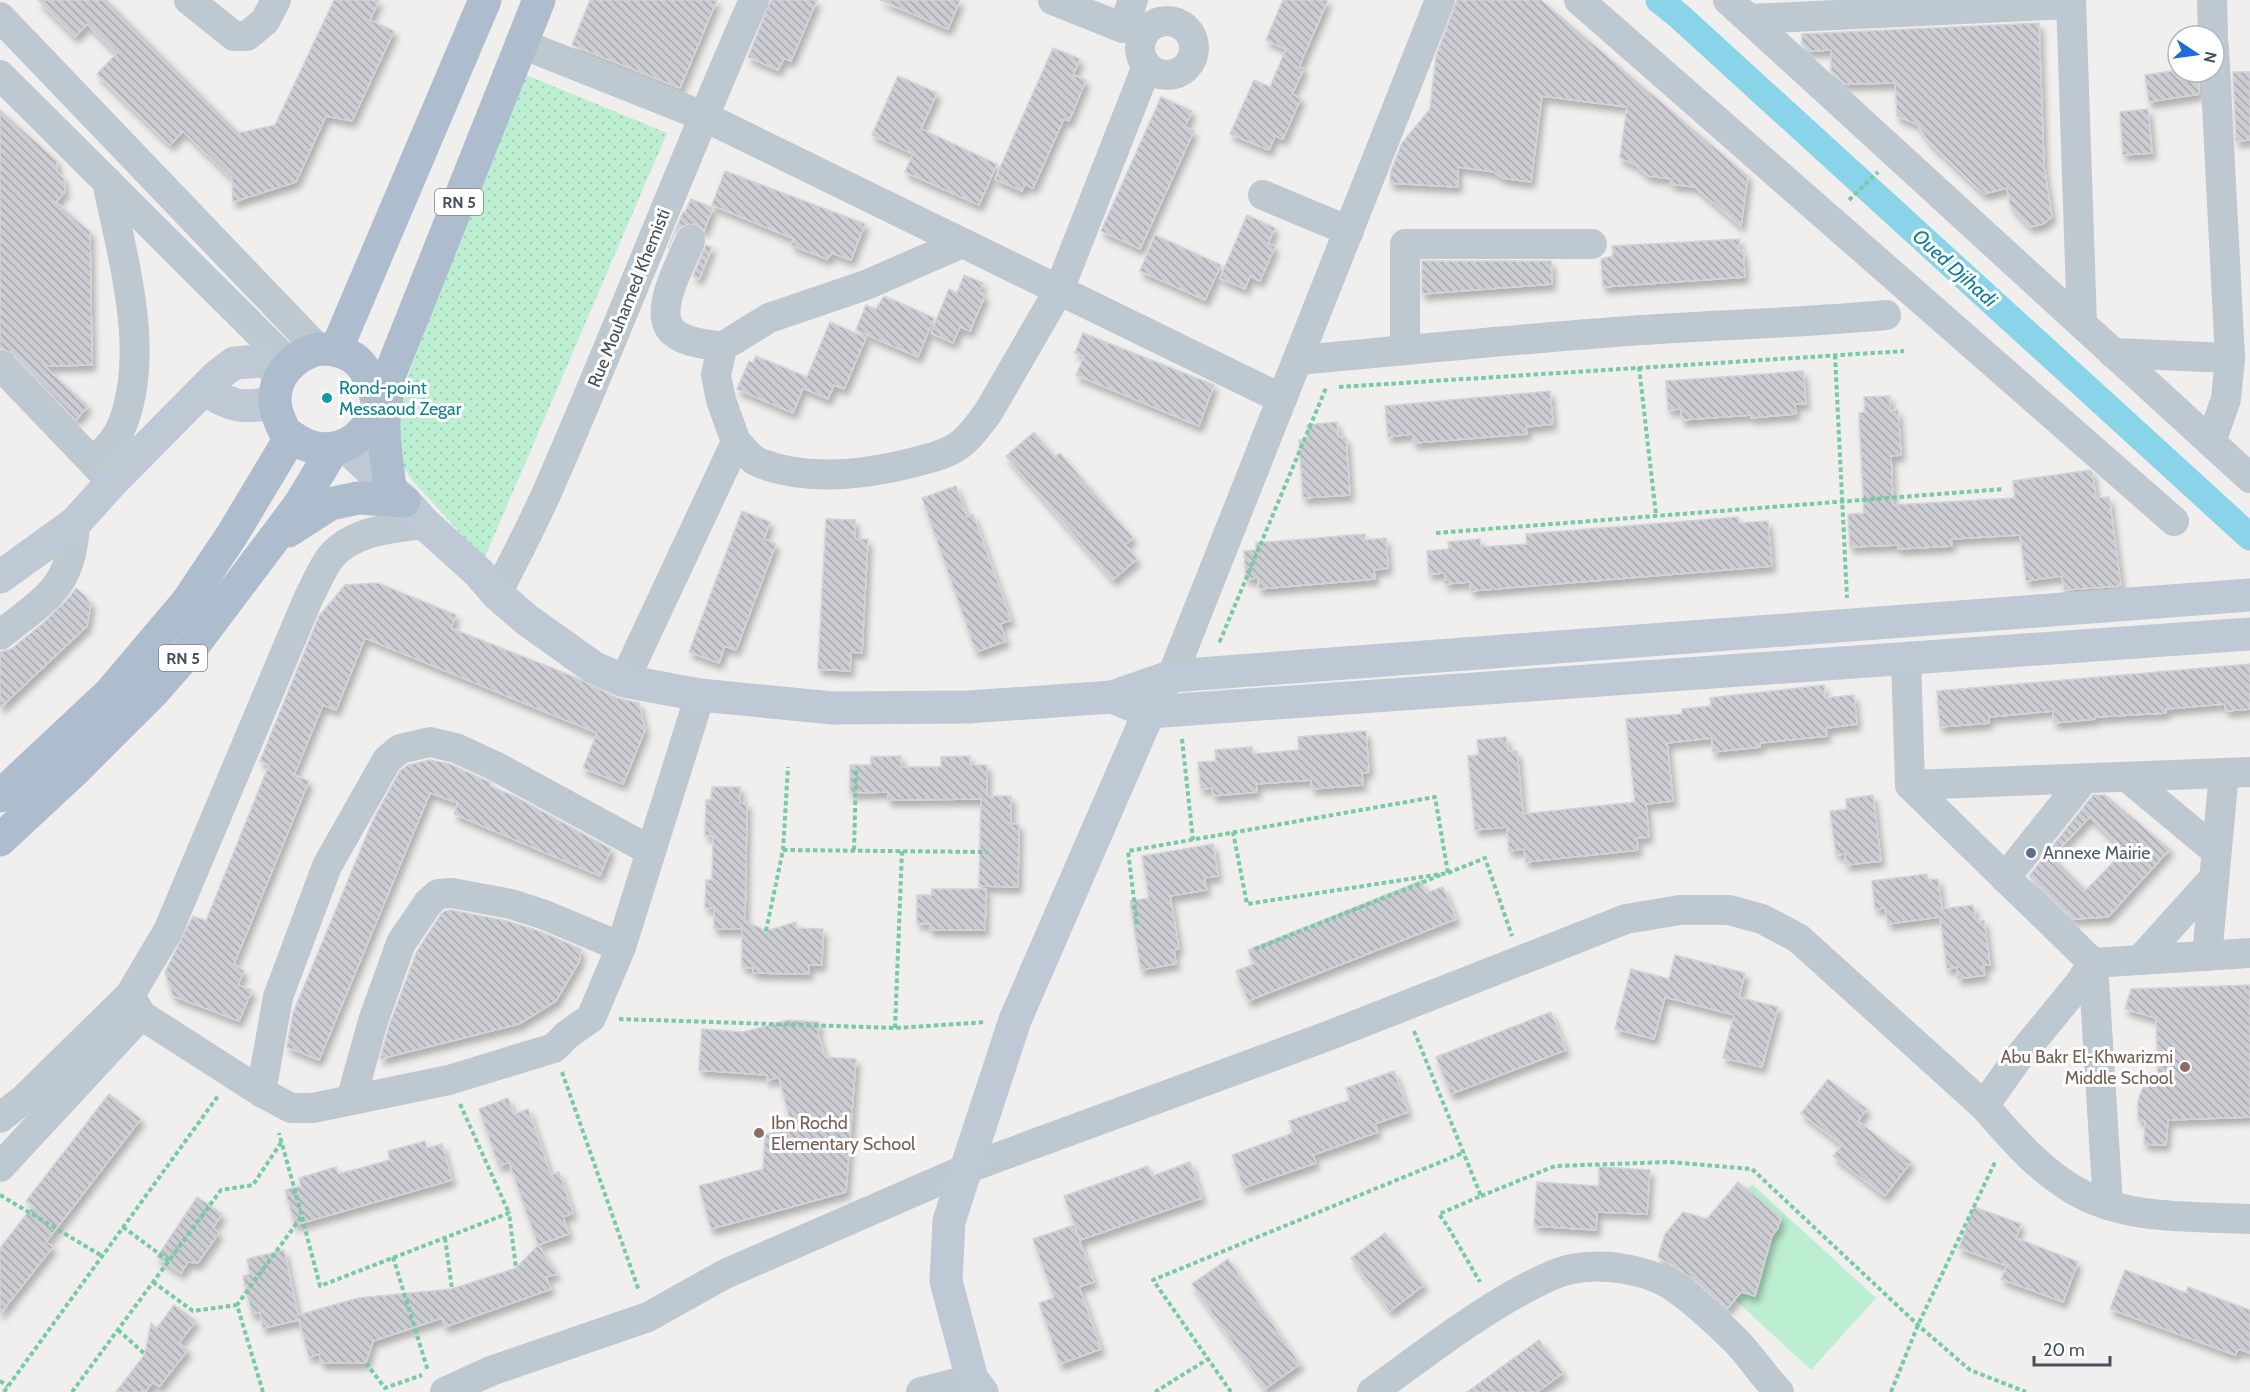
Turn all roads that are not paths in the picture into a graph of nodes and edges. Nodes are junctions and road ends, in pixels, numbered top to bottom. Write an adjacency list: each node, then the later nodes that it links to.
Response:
1 (189, 0): 2 (street)
2 (276, 0)
3 (485, 0): 34 (main road)
4 (539, 0): 16 (main road, RN 5)
5 (754, 0): 20 (street, Rue Mouhamed Khemisti)
6 (1053, 0): 15 (street)
7 (1133, 0): 15 (street)
8 (1440, 0): 23 (street)
9 (1580, 0): 50 (street)
10 (2212, 0): 14 (street)
11 (2071, 2): 12 (street); 29 (street)
12 (1738, 10): 29 (street)
13 (0, 17): 34 (street)
14 (2213, 24)
15 (1132, 33): 17 (street); 17 (street)
16 (522, 44): 20 (street); 33 (main road, RN 5)
17 (1148, 66): 27 (street)
18 (0, 75): 21 (street)
19 (2216, 84): 35 (street)
20 (702, 116): 25 (street); 54 (street, Rue Mouhamed Khemisti)
21 (107, 182): 34 (street); 47 (street)
22 (1263, 195): 23 (street)
23 (1349, 231): 36 (street)
24 (690, 241): 30 (street)
25 (960, 244): 27 (street); 30 (street)
26 (1592, 244): 31 (street)
27 (1059, 290): 40 (street); 44 (street)
28 (1886, 315): 31 (street)
29 (2082, 324): 32 (street)
30 (722, 347): 44 (street)
31 (1404, 350): 36 (street)
32 (2113, 353): 35 (street); 45 (street)
33 (398, 356): 42 (main road, RN 5); 49 (main road)
34 (307, 358): 38 (main road); 41 (main road); 42 (main road)
35 (2230, 358): 39 (street)
36 (1298, 360): 40 (street)
37 (0, 365): 47 (street)
38 (204, 390): 41 (main road); 47 (main road)
39 (2238, 397): 45 (street)
40 (1282, 399): 59 (street)
41 (275, 403): 43 (main road)
42 (378, 404): 46 (main road)
43 (289, 440): 46 (main road); 68 (main road, RN 5)
44 (736, 442): 60 (street)
45 (2211, 442): 48 (street)
46 (339, 447): 49 (main road); 52 (main road, RN 5)
47 (104, 472): 51 (main road)
48 (2250, 478)
49 (406, 504): 52 (main road); 54 (main road); 78 (street)
50 (2174, 521)
51 (75, 523): 53 (main road); 57 (street)
52 (273, 540): 69 (main road, RN 5)
53 (0, 577)
54 (497, 594): 60 (main road)
55 (2250, 595): 59 (main road)
56 (2250, 634): 58 (main road)
57 (0, 635)
58 (1906, 659): 63 (main road); 67 (street)
59 (1172, 676): 62 (main road); 63 (main road)
60 (624, 681): 61 (main road)
61 (700, 694): 62 (main road); 70 (street)
62 (1112, 697): 63 (main road)
63 (1164, 711): 84 (main road)
64 (2237, 772): 65 (street); 71 (street)
65 (2127, 777): 66 (street); 71 (street)
66 (2084, 779): 67 (street); 72 (street)
67 (1910, 785): 72 (street)
68 (0, 796)
69 (0, 840)
70 (651, 851): 73 (street); 79 (street)
71 (2215, 865): 75 (street); 76 (street)
72 (2005, 878): 77 (street)
73 (621, 947): 80 (street); 80 (street)
74 (2250, 953): 75 (street)
75 (2207, 956): 76 (street)
76 (2140, 960): 77 (street)
77 (2093, 963): 81 (street); 85 (street)
78 (135, 1005): 79 (street); 82 (street); 83 (street)
79 (261, 1092): 80 (street)
80 (351, 1100)
81 (1984, 1106): 84 (street); 85 (street)
82 (0, 1118)
83 (0, 1167)
84 (966, 1169): 87 (main road); 88 (street)
85 (2108, 1205): 86 (street)
86 (2250, 1219)
87 (977, 1385): 89 (street)
88 (445, 1392)
89 (921, 1392)
90 (1372, 1392): 91 (street)
91 (1779, 1392)

